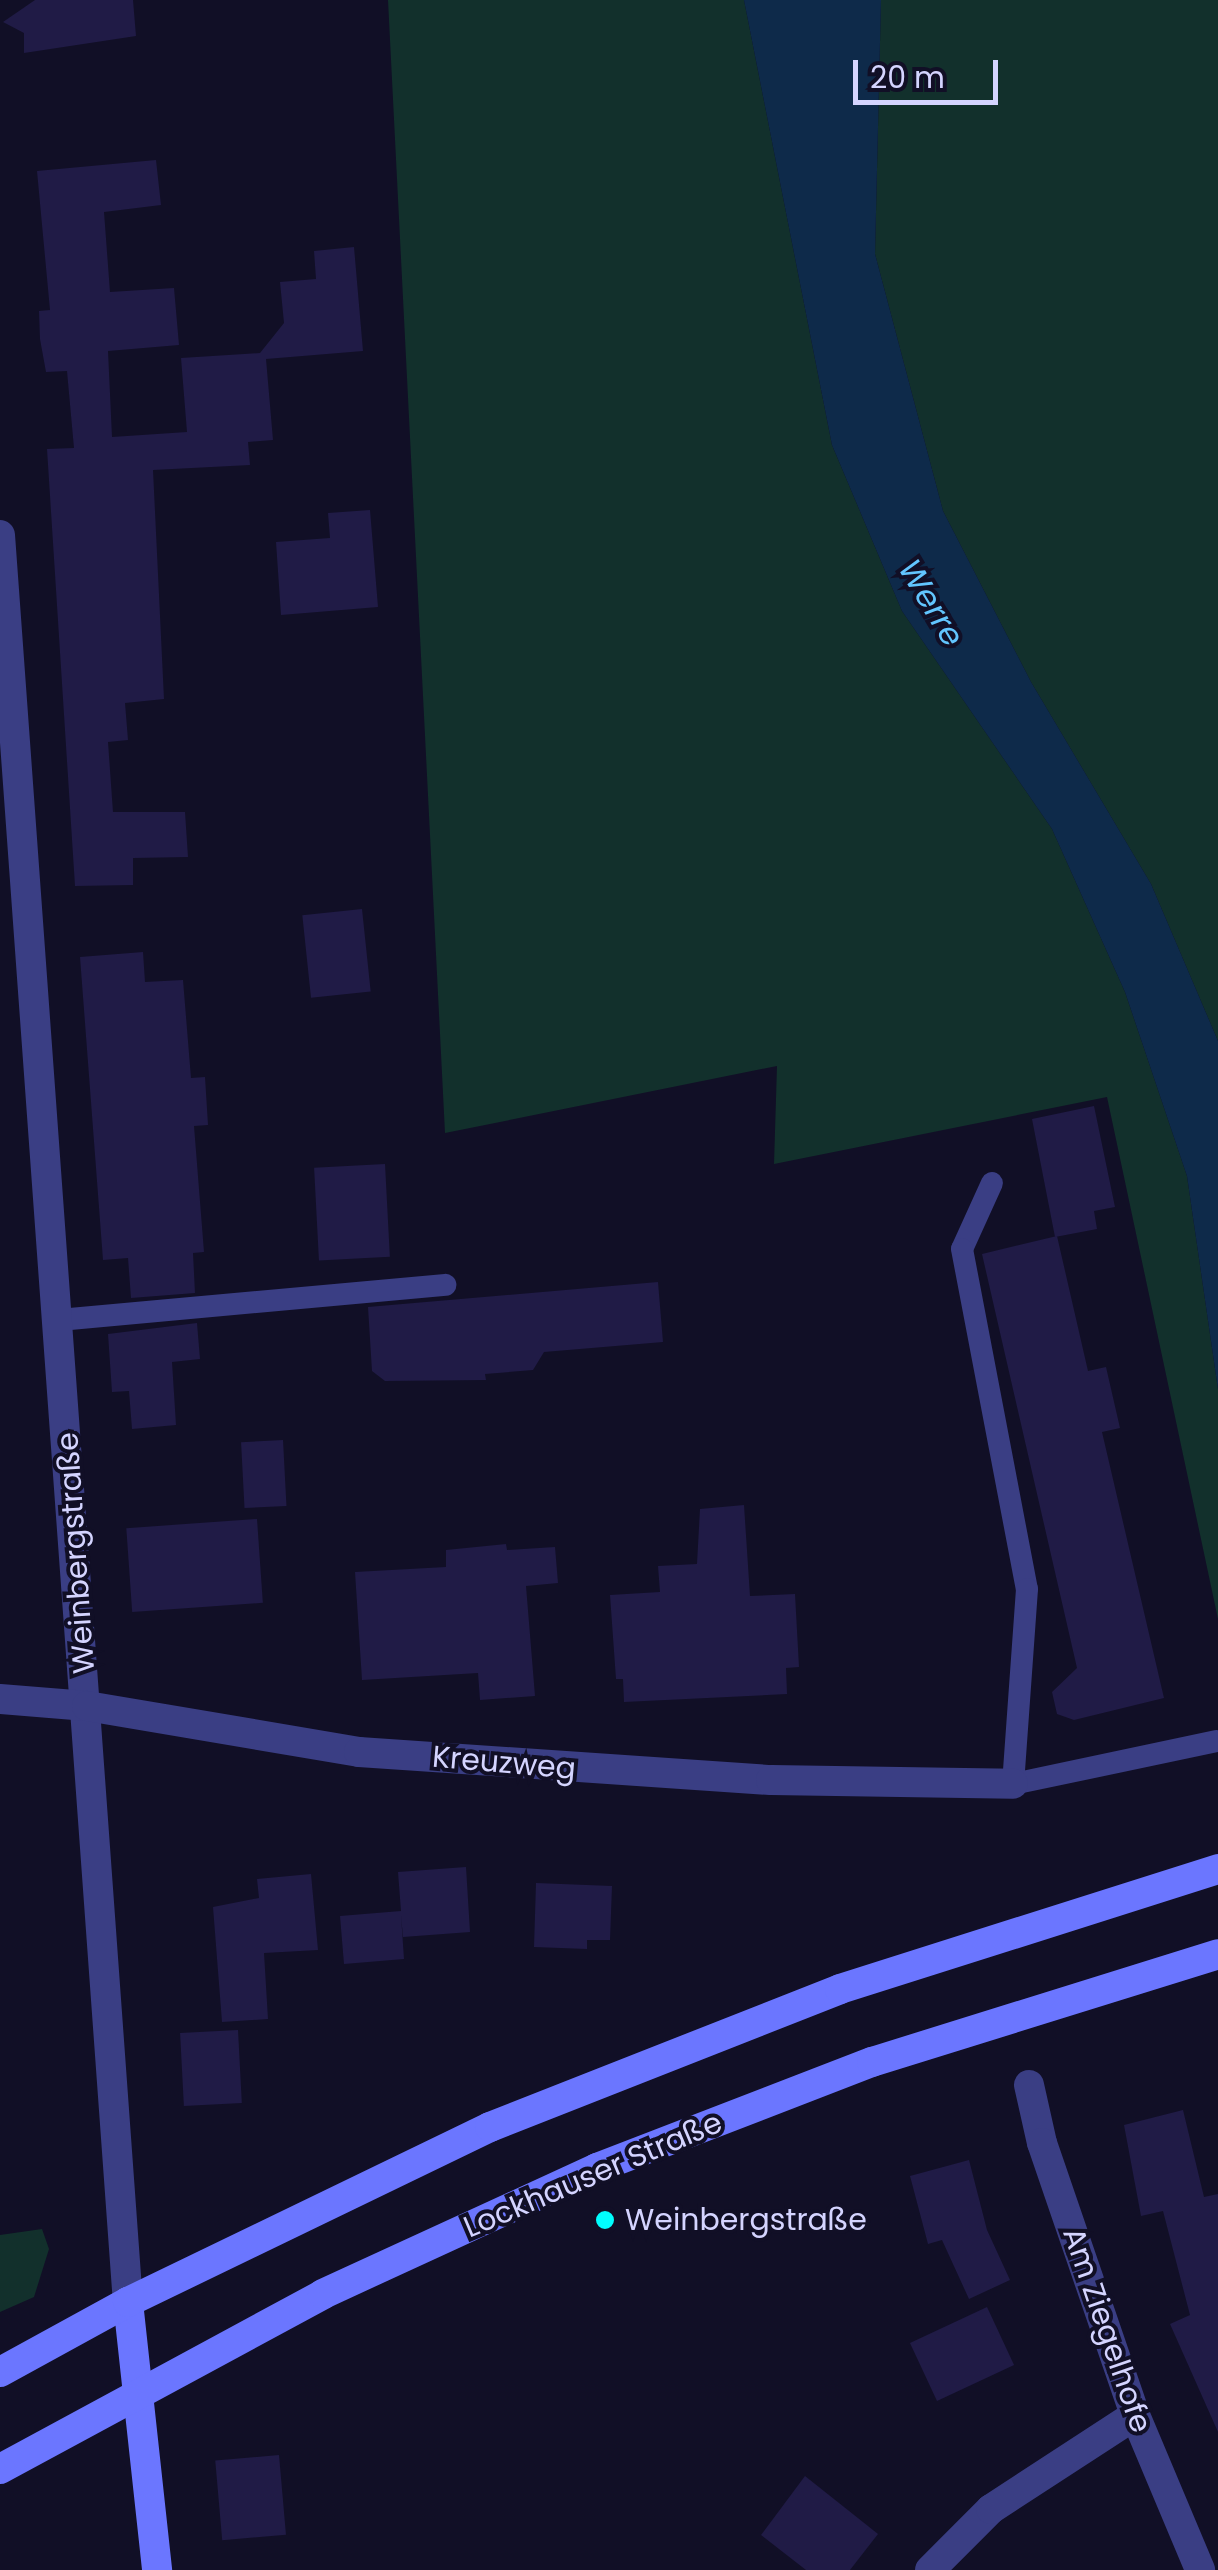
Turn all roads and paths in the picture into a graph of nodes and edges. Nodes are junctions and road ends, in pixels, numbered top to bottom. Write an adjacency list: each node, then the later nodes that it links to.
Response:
1 (0, 534): 2 (street, Weinbergstraße)
2 (4, 631): 5 (street, Weinbergstraße)
3 (992, 1183): 9 (lane)
4 (444, 1285): 5 (lane)
5 (58, 1320): 7 (street, Weinbergstraße)
6 (0, 1698): 7 (street, Kreuzweg)
7 (87, 1706): 9 (street, Kreuzweg); 13 (street, Weinbergstraße)
8 (1217, 1741): 9 (lane)
9 (1013, 1784)
10 (1218, 1869): 13 (main road)
11 (1218, 1954): 15 (main road, Lockhauser Straße)
12 (1029, 2085): 16 (street, Am Ziegelhofe)
13 (128, 2302): 14 (main road); 15 (main road, Weinbergstraße)
14 (0, 2372)
15 (139, 2392): 17 (main road, Lockhauser Straße); 18 (main road, Weinbergstraße)
16 (1135, 2415): 19 (street); 20 (street, Am Ziegelhofe)
17 (0, 2469)
18 (157, 2570)
19 (930, 2570)
20 (1200, 2570)

